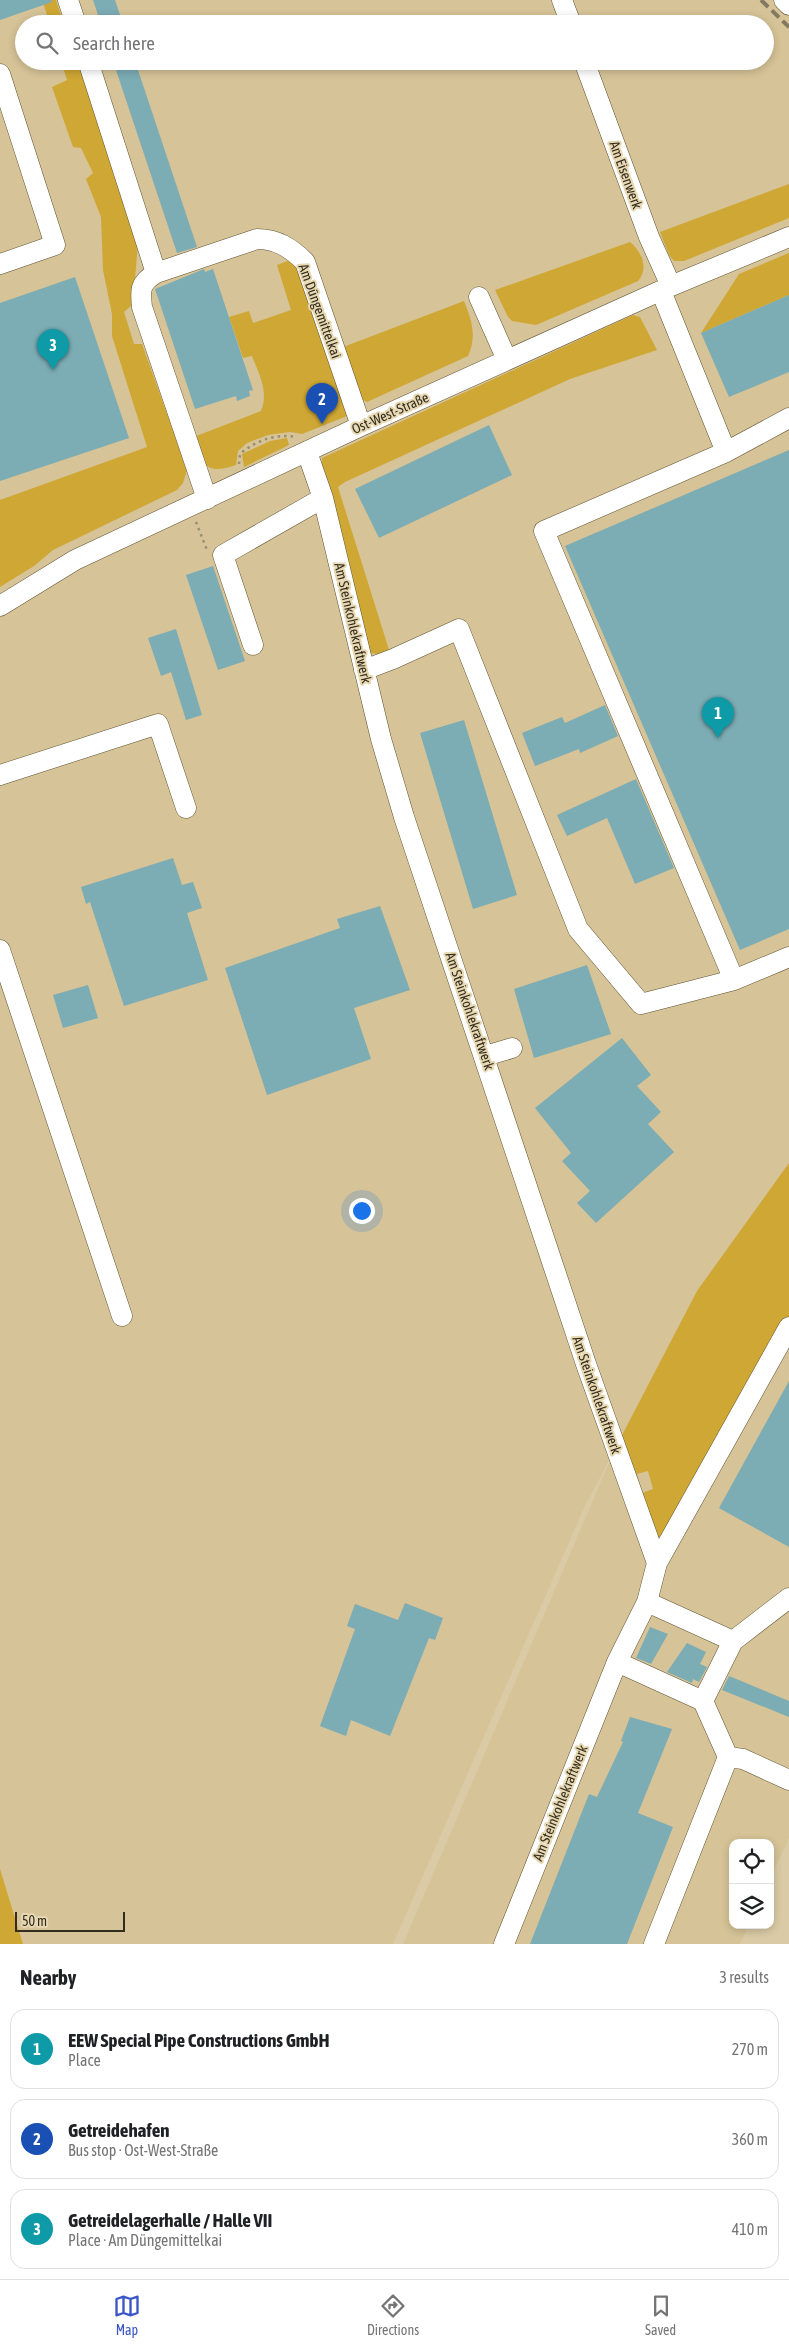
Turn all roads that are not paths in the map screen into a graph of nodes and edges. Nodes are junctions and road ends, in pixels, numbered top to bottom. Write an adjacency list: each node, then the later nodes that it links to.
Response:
1 (68, 0): 5 (street)
2 (562, 0): 6 (street)
3 (784, 0): 4 (street)
4 (789, 5)
5 (73, 15)
6 (568, 15)
7 (91, 70): 12 (street)
8 (587, 70): 13 (street, Am Eisenwerk)
9 (0, 74): 11 (street)
10 (789, 237): 13 (street, Ost-West-Straße)
11 (0, 264)
12 (156, 273): 17 (street, Am Düngemittelkai); 21 (street)
13 (666, 289): 15 (street, Ost-West-Straße); 19 (street, Am Eisenwerk)
14 (479, 296): 15 (street)
15 (507, 360): 17 (street, Ost-West-Straße)
16 (789, 418): 19 (street)
17 (361, 426): 18 (street, Ost-West-Straße)
18 (307, 452): 20 (street, Am Steinkohlekraftwerk); 21 (street, Ost-West-Straße)
19 (726, 452): 29 (street)
20 (323, 498): 23 (street); 24 (street, Am Steinkohlekraftwerk)
21 (198, 503): 22 (street, Ost-West-Straße)
22 (0, 606)
23 (252, 645)
24 (364, 670): 29 (street); 31 (street, Am Steinkohlekraftwerk)
25 (0, 775): 26 (street)
26 (186, 808)
27 (0, 950): 32 (street)
28 (789, 957): 29 (street)
29 (734, 980)
30 (512, 1048): 31 (street)
31 (485, 1056): 34 (street, Am Steinkohlekraftwerk)
32 (122, 1316)
33 (789, 1327): 34 (street, Am Steinkohlekraftwerk)
34 (657, 1563): 36 (street, Am Steinkohlekraftwerk)
35 (789, 1598): 37 (street)
36 (647, 1602): 37 (street); 38 (street, Am Steinkohlekraftwerk)
37 (733, 1641): 39 (street)
38 (617, 1662): 39 (street); 42 (street, Am Steinkohlekraftwerk)
39 (703, 1701): 40 (street)
40 (728, 1757): 41 (street); 43 (street)
41 (789, 1780)
42 (504, 1944)
43 (654, 1944)

